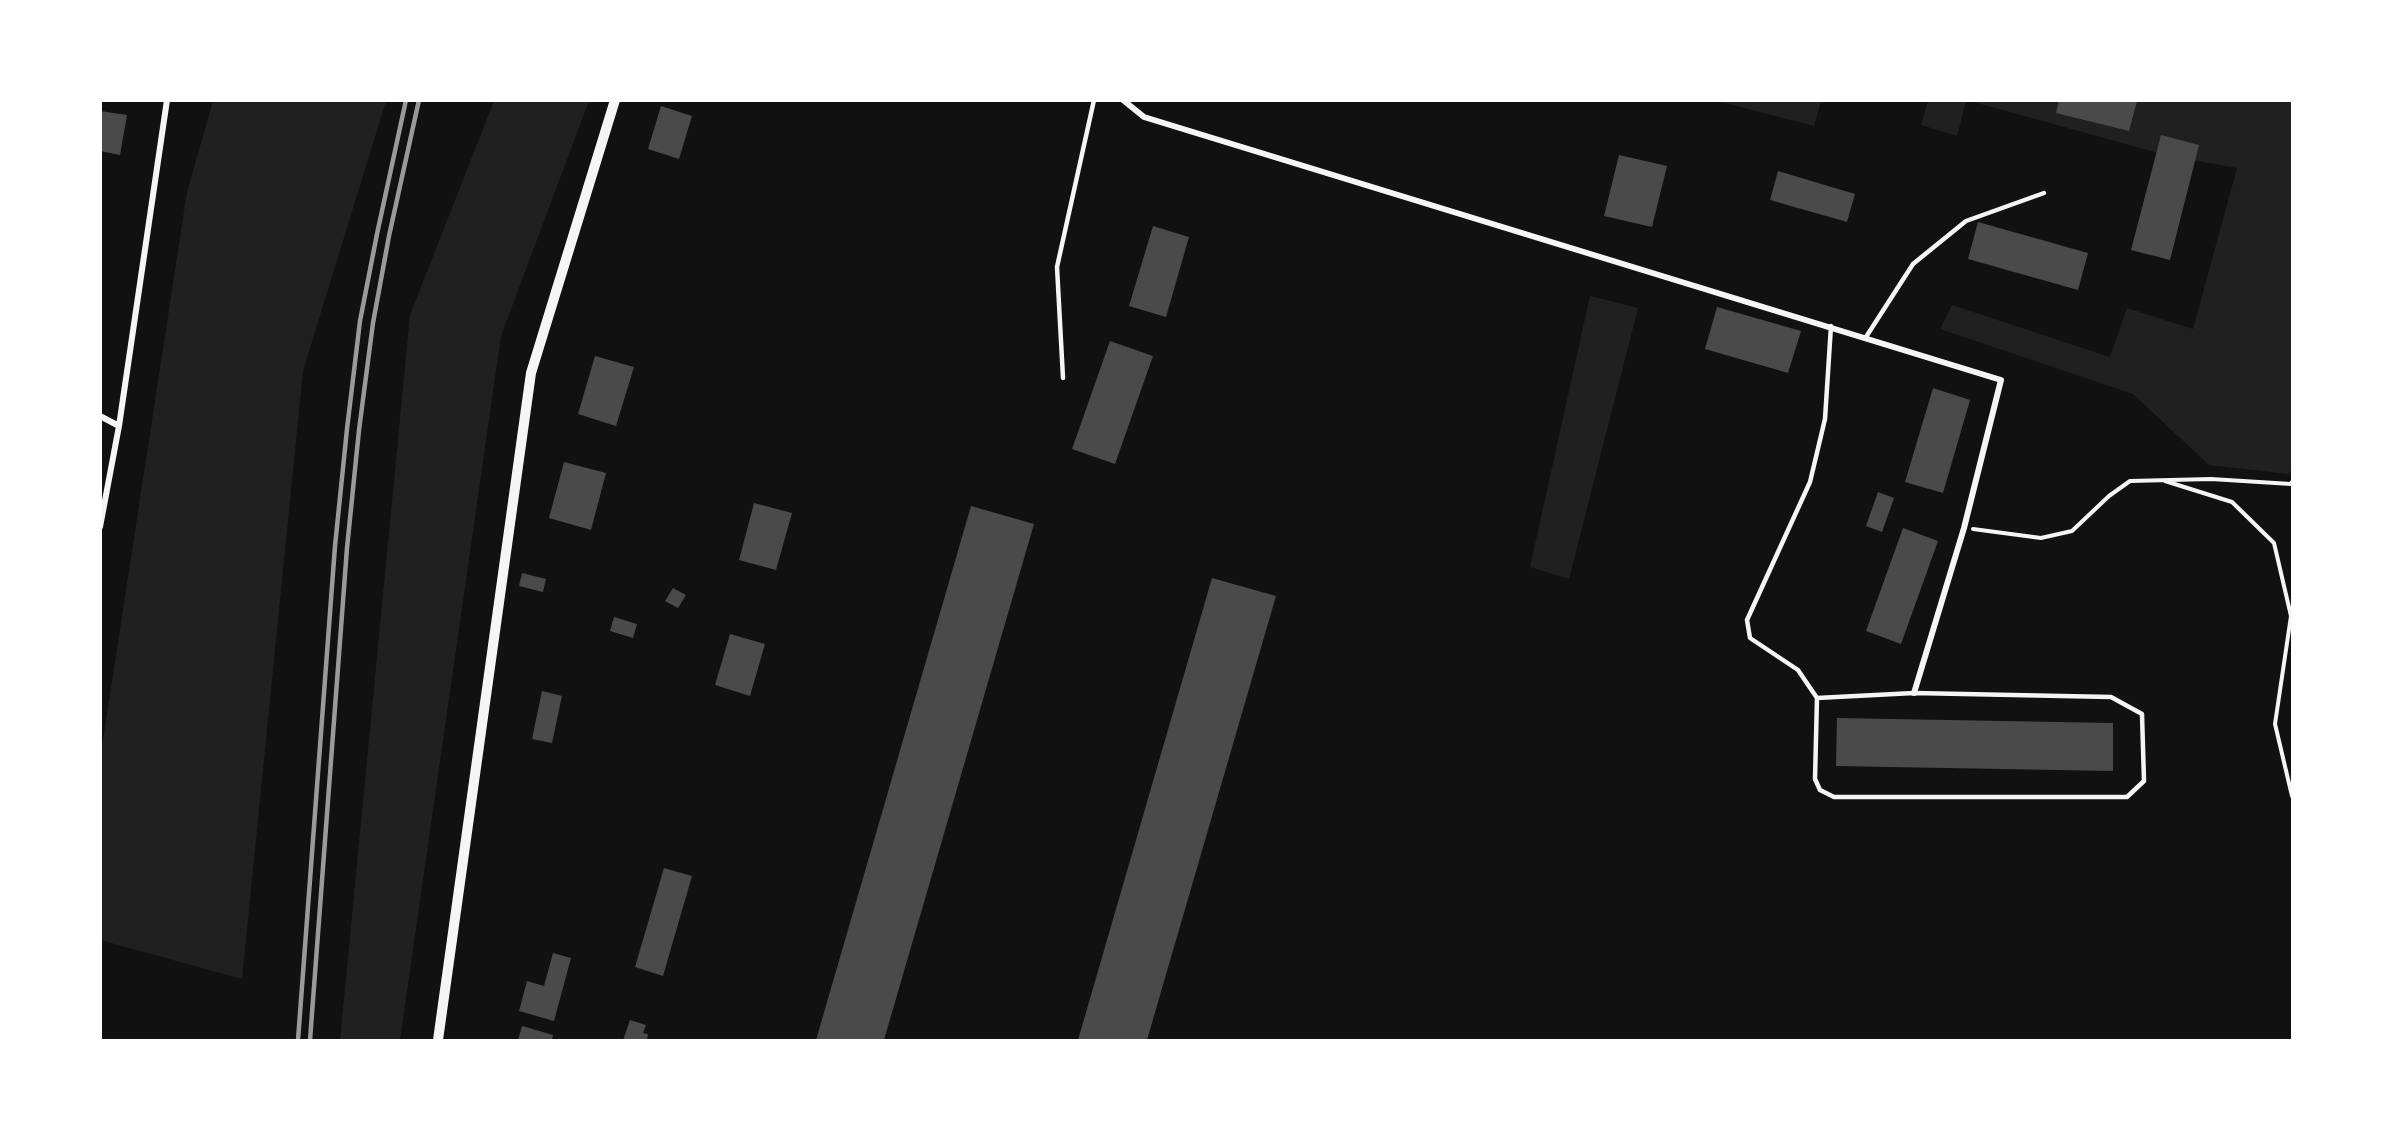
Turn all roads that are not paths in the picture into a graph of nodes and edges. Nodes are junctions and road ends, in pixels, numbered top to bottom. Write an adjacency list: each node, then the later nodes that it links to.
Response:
1 (167, 100): 10 (street)
2 (615, 100): 14 (street)
3 (1094, 100): 8 (lane)
4 (1123, 100): 6 (street)
5 (2044, 193): 7 (lane)
6 (1831, 326): 7 (street); 13 (lane)
7 (1866, 337): 12 (street)
8 (1063, 378)
9 (100, 416): 10 (street)
10 (119, 426): 11 (street)
11 (100, 527)
12 (1914, 693): 13 (lane); 13 (lane)
13 (1817, 698)
14 (438, 1041)

